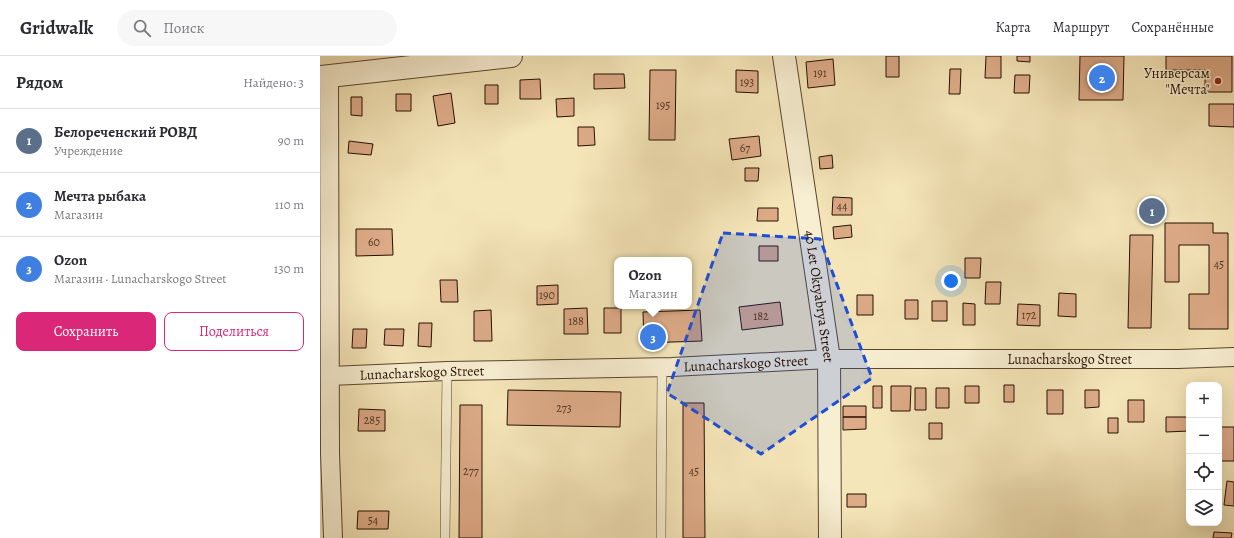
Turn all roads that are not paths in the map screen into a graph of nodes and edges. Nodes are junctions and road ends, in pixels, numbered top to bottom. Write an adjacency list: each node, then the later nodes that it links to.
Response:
1 (511, 56): 3 (street)
2 (784, 56): 5 (street, 40 Let Oktyabrya Street)
3 (324, 77): 8 (street)
4 (1234, 357): 5 (street, Lunacharskogo Street)
5 (829, 359): 6 (street, Lunacharskogo Street); 12 (street, 40 Let Oktyabrya Street)
6 (662, 367): 7 (street, Lunacharskogo Street); 11 (lane)
7 (447, 371): 8 (street, Lunacharskogo Street); 10 (lane)
8 (330, 376): 9 (street)
9 (333, 538)
10 (445, 538)
11 (661, 538)
12 (830, 538)

